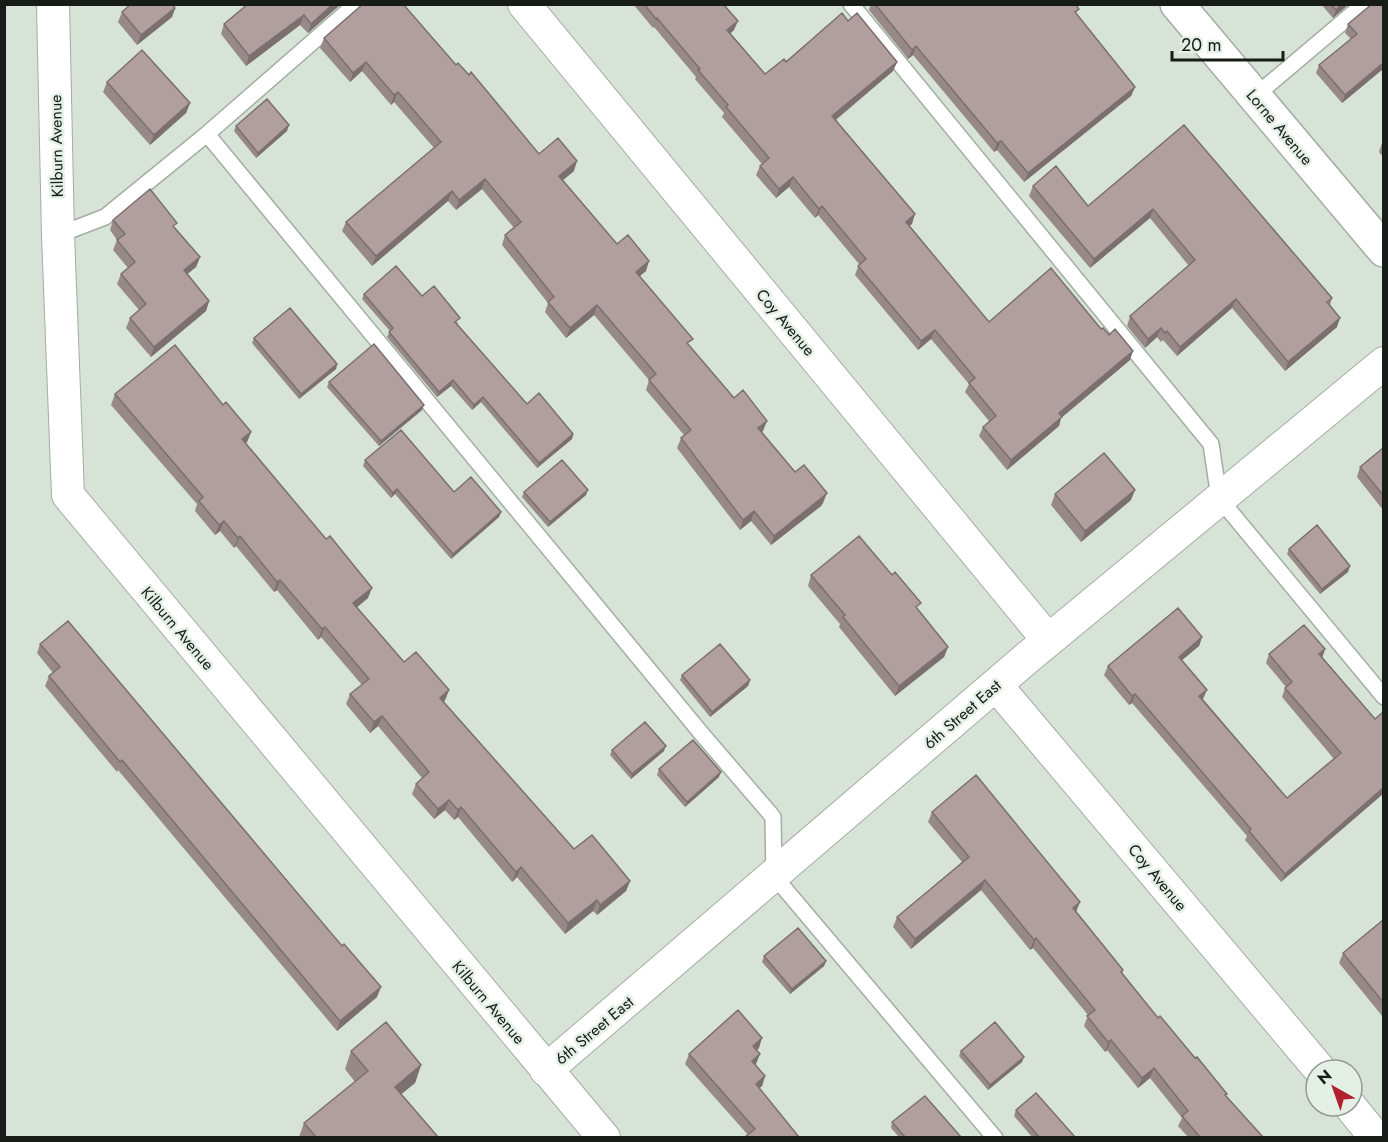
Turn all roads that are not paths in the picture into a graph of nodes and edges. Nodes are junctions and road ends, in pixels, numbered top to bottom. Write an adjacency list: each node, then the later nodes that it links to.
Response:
1 (53, 4): 9 (street, Kilburn Avenue)
2 (356, 4): 8 (lane)
3 (524, 4): 13 (street, Coy Avenue)
4 (851, 4): 12 (lane)
5 (1177, 4): 7 (main road, Lorne Avenue)
6 (1364, 4): 7 (lane)
7 (1254, 97): 10 (main road, Lorne Avenue)
8 (207, 134): 9 (lane); 16 (lane)
9 (58, 235): 18 (street, Kilburn Avenue)
10 (1383, 250)
11 (1383, 363): 12 (street, 6th Street East)
12 (1218, 498): 13 (street, 6th Street East); 15 (lane)
13 (1048, 640): 14 (street, 6th Street East)
14 (996, 685): 16 (street, 6th Street East); 17 (street, Coy Avenue)
15 (1383, 697)
16 (774, 876): 18 (street, 6th Street East); 21 (lane)
17 (1310, 1058)
18 (546, 1070): 20 (street, Kilburn Avenue)
19 (1360, 1118): 22 (street)
20 (603, 1137)
21 (995, 1137)
22 (1376, 1137)

